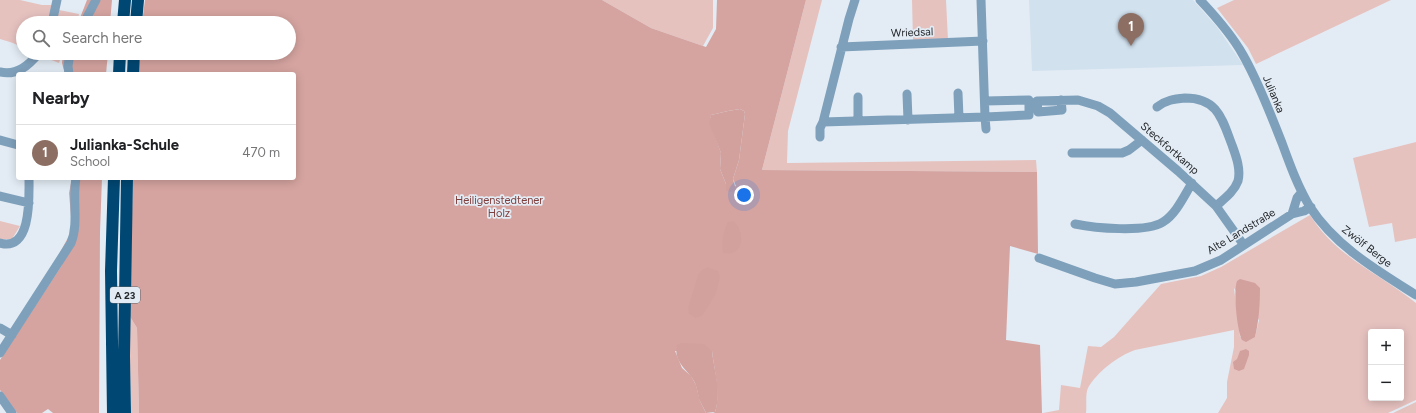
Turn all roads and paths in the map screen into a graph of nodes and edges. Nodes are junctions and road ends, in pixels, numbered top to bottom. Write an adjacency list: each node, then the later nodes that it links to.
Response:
1 (57, 0): 8 (street)
2 (96, 0): 9 (street)
3 (125, 0): 10 (highway)
4 (138, 0): 11 (highway)
5 (855, 0): 13 (street)
6 (981, 0): 12 (street)
7 (1200, 0): 46 (street, Julianka)
8 (54, 16)
9 (88, 16)
10 (124, 16)
11 (137, 16)
12 (983, 41): 13 (street, Wriedsal); 28 (street)
13 (841, 46): 34 (street)
14 (33, 60): 19 (street)
15 (69, 60): 20 (street)
16 (120, 60): 21 (highway)
17 (134, 60): 22 (highway)
18 (0, 72): 23 (street)
19 (19, 72)
20 (69, 72)
21 (119, 72)
22 (133, 72)
23 (16, 74)
24 (958, 93): 31 (street)
25 (907, 94): 32 (street)
26 (858, 97): 33 (street)
27 (1061, 100): 38 (street, Steckfortkamp)
28 (985, 101): 30 (street); 30 (street)
29 (1157, 108): 49 (street)
30 (985, 117): 31 (street); 35 (street)
31 (959, 118): 32 (street)
32 (908, 120): 33 (street)
33 (858, 121): 34 (street)
34 (823, 122): 36 (street)
35 (986, 129)
36 (820, 137)
37 (0, 140): 39 (street)
38 (1142, 140): 40 (street); 45 (street, Steckfortkamp)
39 (16, 144)
40 (1072, 153)
41 (29, 180): 48 (street)
42 (76, 180): 58 (street)
43 (114, 180): 62 (highway, A 23)
44 (127, 180): 63 (highway, A 23)
45 (1192, 183): 49 (street, Steckfortkamp); 52 (street)
46 (1302, 192): 50 (street, Julianka); 51 (street, Alte Landstraße)
47 (0, 196): 48 (street)
48 (29, 203): 53 (street)
49 (1216, 206): 54 (street, Steckfortkamp)
50 (1310, 207): 51 (street, Alte Landstraße); 56 (street, Zwölf Berge)
51 (1292, 214): 54 (street, Alte Landstraße)
52 (1075, 224)
53 (0, 243)
54 (1243, 244): 55 (street, Alte Landstraße)
55 (1039, 258)
56 (1416, 295)
57 (0, 328): 58 (street)
58 (12, 335): 59 (street)
59 (0, 353)
60 (0, 396): 61 (street)
61 (12, 413)
62 (113, 413)
63 (125, 413)

